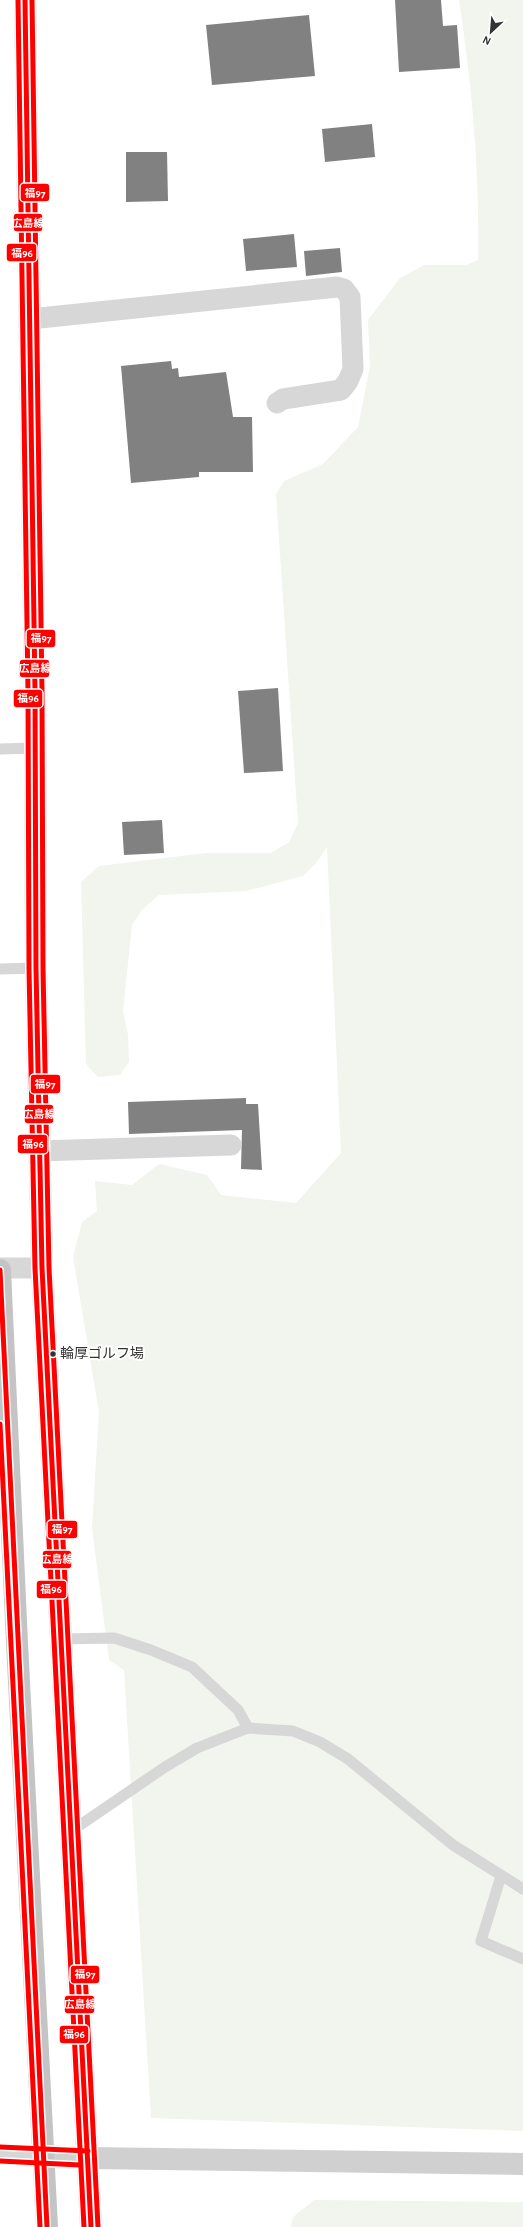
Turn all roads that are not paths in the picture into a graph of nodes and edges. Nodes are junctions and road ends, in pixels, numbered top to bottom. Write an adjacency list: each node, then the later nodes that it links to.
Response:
1 (25, 0): 2 (highway)
2 (30, 319): 3 (street); 4 (highway)
3 (277, 403)
4 (35, 748): 5 (lane); 6 (highway)
5 (0, 749)
6 (36, 968): 7 (lane); 9 (highway)
7 (0, 969)
8 (231, 1145): 9 (street)
9 (39, 1151): 10 (highway)
10 (42, 1268): 11 (street); 12 (highway)
11 (0, 1269): 19 (highway)
12 (60, 1640): 13 (lane); 14 (highway)
13 (248, 1728): 14 (lane); 15 (lane)
14 (70, 1832): 20 (highway)
15 (501, 1876): 16 (lane); 17 (lane)
16 (523, 1889)
17 (523, 1959)
18 (0, 2154): 19 (street)
19 (45, 2156): 20 (street); 22 (highway)
20 (88, 2158): 21 (street); 23 (highway)
21 (523, 2164)
22 (47, 2227)
23 (91, 2227)

